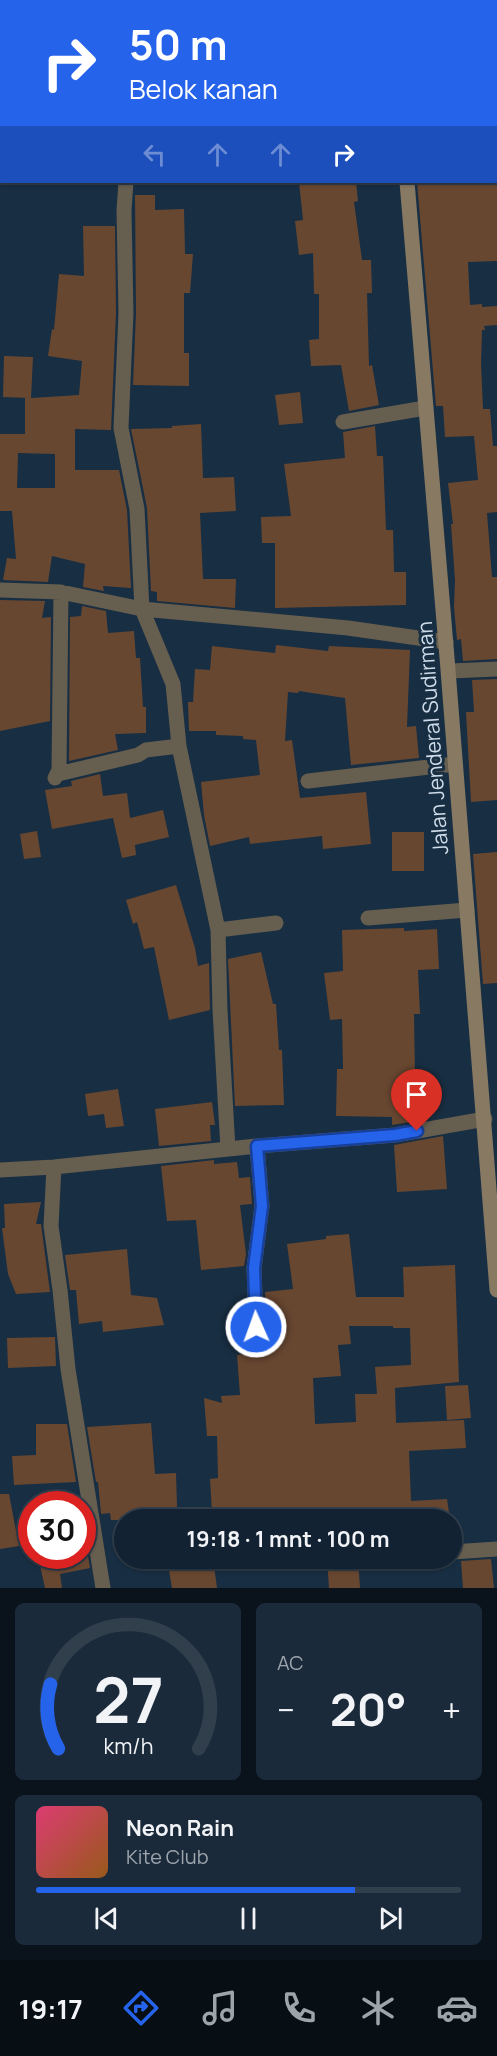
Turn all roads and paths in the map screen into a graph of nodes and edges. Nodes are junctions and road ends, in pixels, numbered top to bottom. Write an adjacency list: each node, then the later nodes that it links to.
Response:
1 (126, 183): 7 (street)
2 (407, 183): 3 (main road, Jalan Jenderal Sudirman)
3 (425, 408): 4 (street); 8 (main road, Jalan Jenderal Sudirman)
4 (344, 422)
5 (0, 590): 6 (street)
6 (61, 592): 7 (street); 11 (street)
7 (142, 609): 8 (street); 11 (street)
8 (446, 642): 10 (main road, Jalan Jenderal Sudirman)
9 (497, 669): 10 (street)
10 (450, 671): 12 (main road, Jalan Jenderal Sudirman)
11 (178, 746): 17 (street)
12 (454, 764): 13 (street); 14 (main road, Jalan Jenderal Sudirman)
13 (308, 781)
14 (467, 910): 15 (street); 18 (main road, Jalan Jenderal Sudirman)
15 (368, 918)
16 (276, 923): 17 (street)
17 (218, 930): 20 (street)
18 (485, 1119): 19 (street); 23 (main road, Jalan Jenderal Sudirman)
19 (257, 1146): 20 (street); 24 (street)
20 (228, 1149): 21 (street)
21 (54, 1167): 22 (street); 27 (street)
22 (0, 1170)
23 (497, 1290)
24 (256, 1327)
25 (497, 1549): 26 (street)
26 (462, 1551)
27 (103, 1588)

